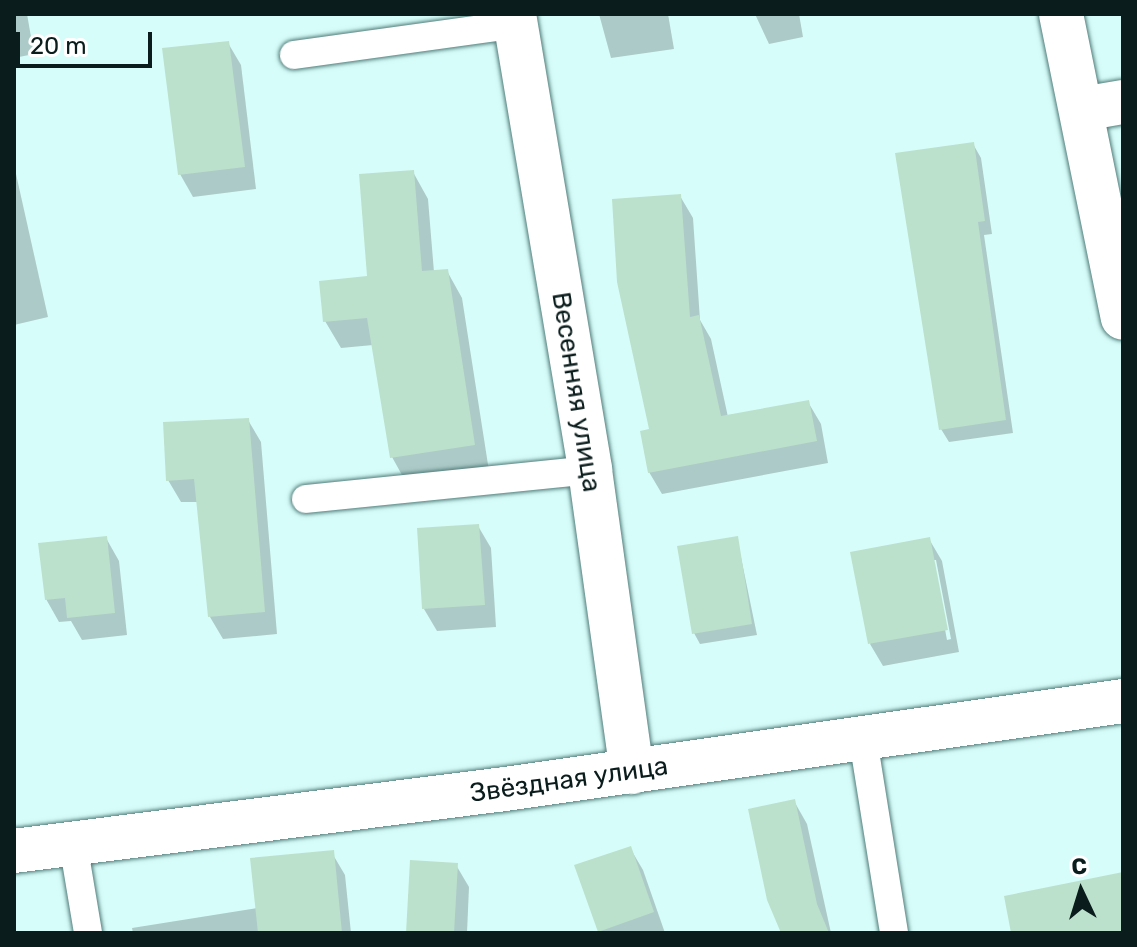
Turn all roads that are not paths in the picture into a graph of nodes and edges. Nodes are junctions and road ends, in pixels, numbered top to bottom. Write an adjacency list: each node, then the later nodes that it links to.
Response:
1 (1061, 14): 4 (street)
2 (515, 19): 3 (lane); 6 (street, Весенняя улица)
3 (294, 55)
4 (1102, 106): 5 (street)
5 (1123, 318)
6 (590, 470): 7 (lane); 10 (street, Весенняя улица)
7 (306, 499)
8 (1123, 701): 9 (street, Звёздная улица)
9 (863, 739): 10 (street, Звёздная улица); 14 (lane)
10 (632, 772): 11 (street, Звёздная улица)
11 (73, 843): 12 (street, Звёздная улица); 13 (lane)
12 (14, 851)
13 (88, 933)
14 (894, 933)

